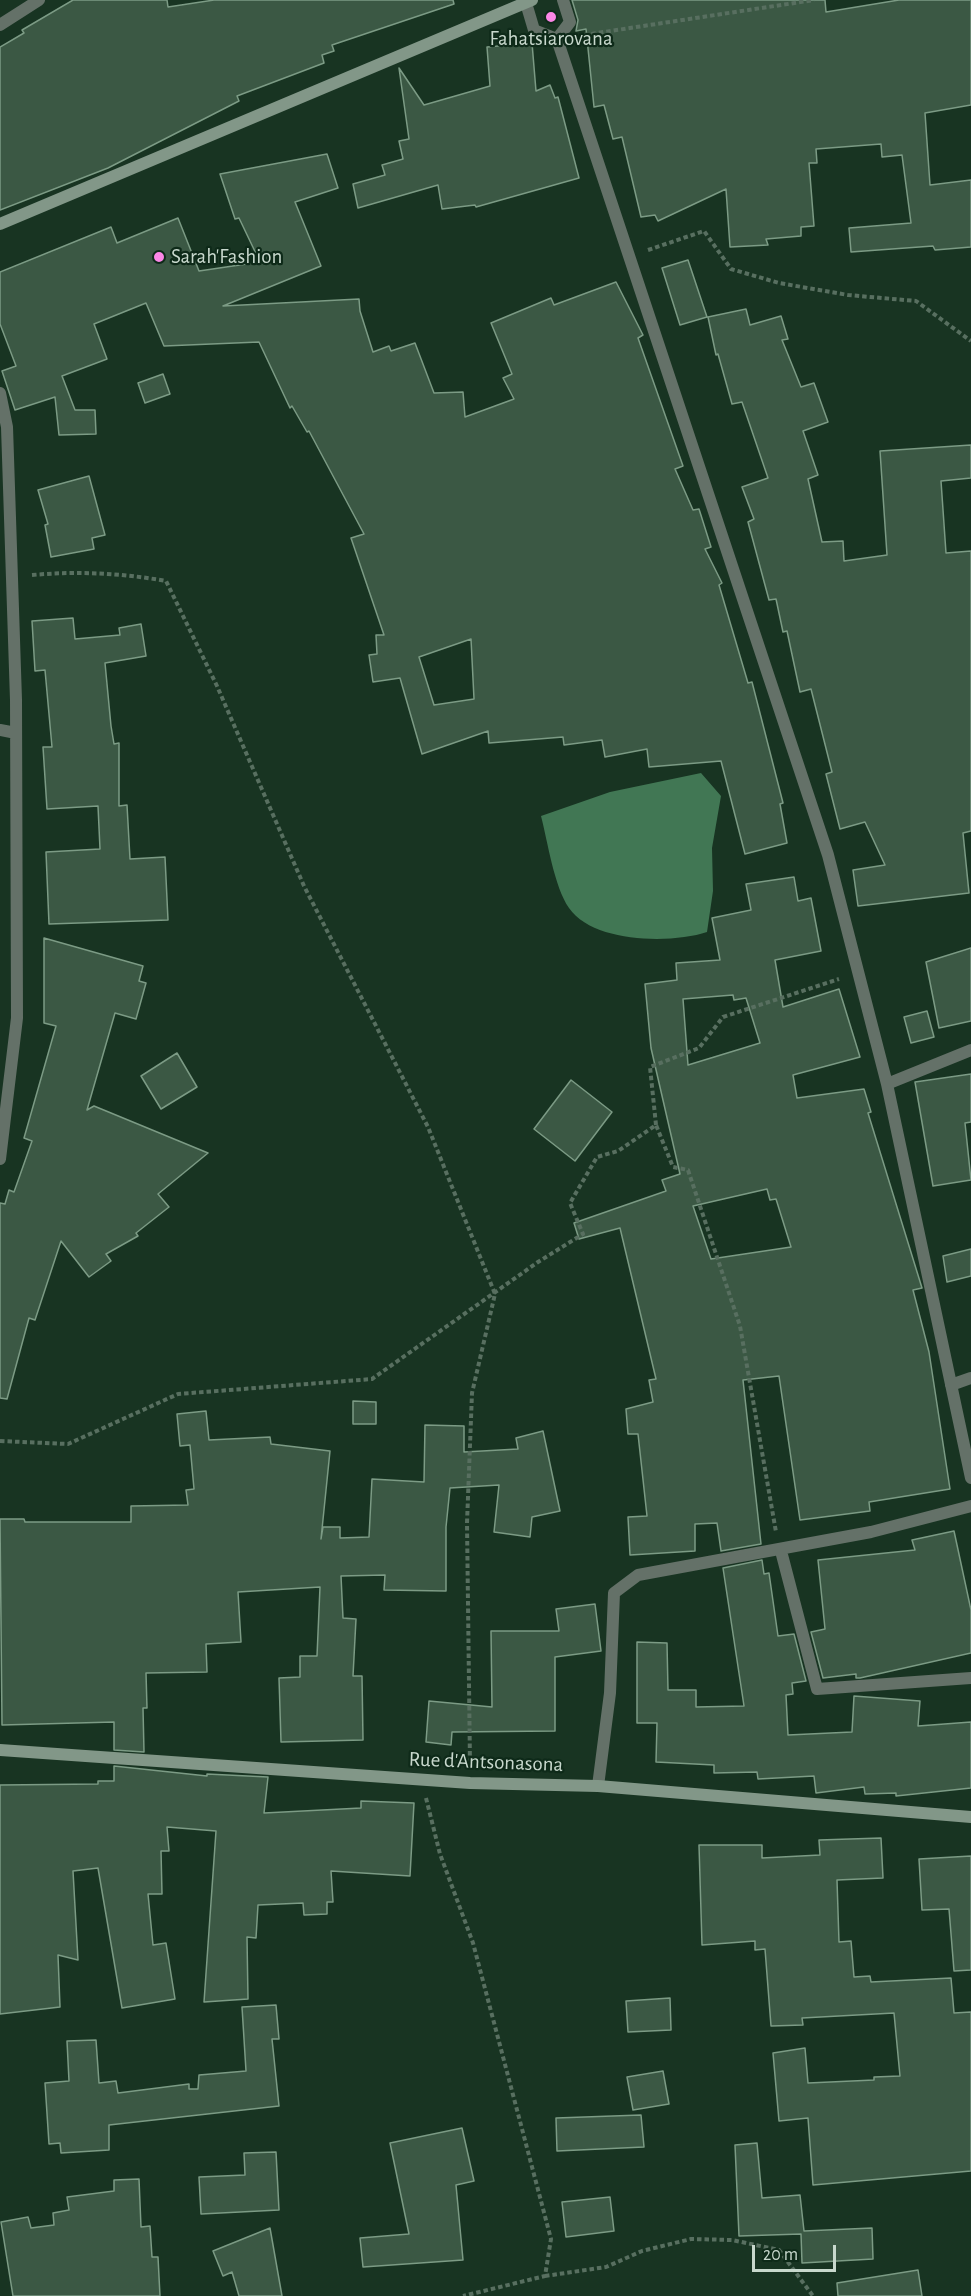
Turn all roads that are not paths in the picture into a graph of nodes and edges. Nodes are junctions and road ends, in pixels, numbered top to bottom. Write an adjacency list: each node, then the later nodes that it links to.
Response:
1 (39, 0): 4 (street)
2 (563, 0): 5 (street)
3 (529, 1): 5 (street); 6 (street)
4 (0, 25)
5 (557, 39): 11 (street)
6 (0, 224)
7 (0, 393): 9 (street)
8 (0, 730): 9 (street)
9 (16, 733): 12 (street)
10 (971, 1050): 11 (street)
11 (887, 1084): 14 (street)
12 (0, 1159)
13 (971, 1378): 14 (street)
14 (951, 1385): 15 (street)
15 (971, 1478)
16 (971, 1506): 17 (street)
17 (781, 1551): 18 (street); 20 (street)
18 (971, 1678)
19 (0, 1750): 20 (street, Rue d'Antsonasona)
20 (598, 1786): 21 (street, Rue d'Antsonasona)
21 (971, 1817)

